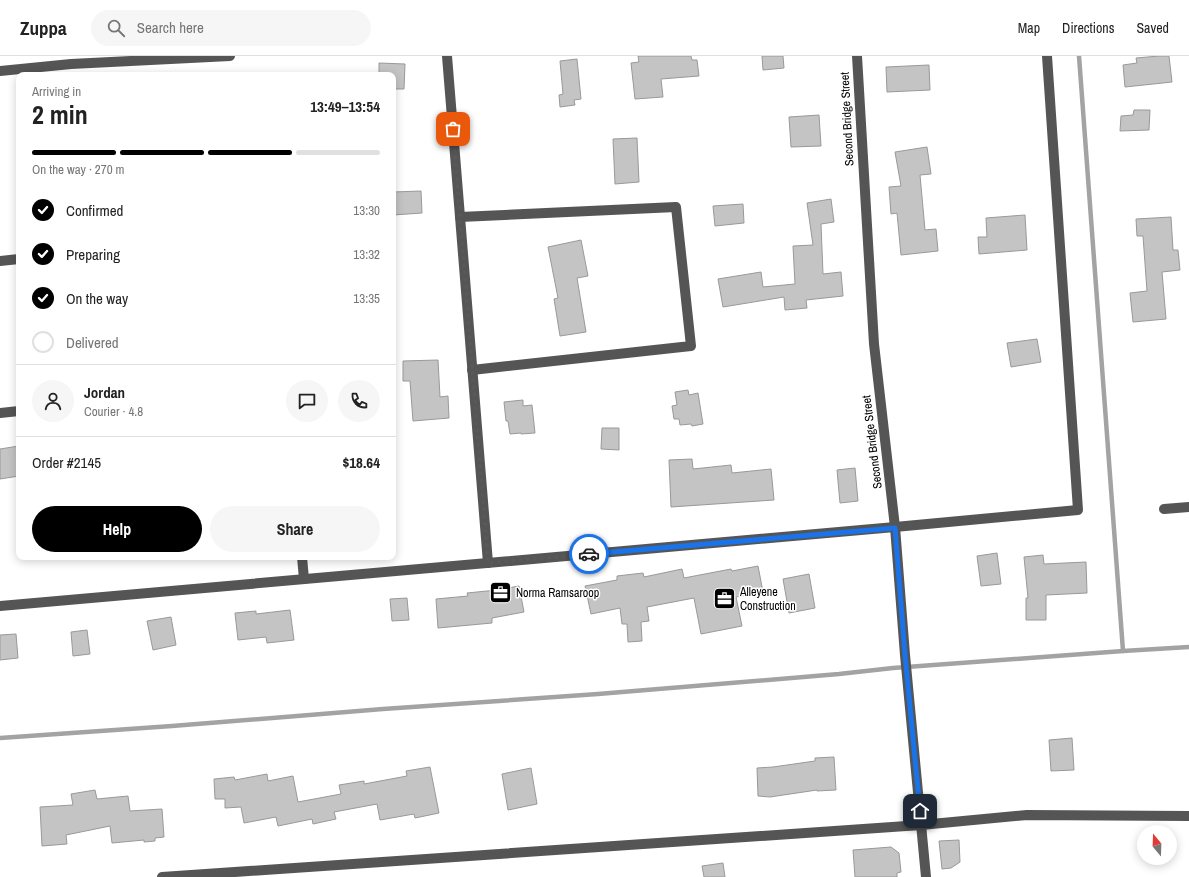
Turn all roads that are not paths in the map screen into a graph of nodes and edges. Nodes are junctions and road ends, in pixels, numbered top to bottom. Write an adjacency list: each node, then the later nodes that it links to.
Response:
1 (230, 56): 5 (street)
2 (446, 56): 7 (street)
3 (856, 56): 15 (street, Second Bridge Street)
4 (1047, 56): 15 (street)
5 (71, 60): 6 (street)
6 (0, 71)
7 (460, 217): 10 (street); 10 (street)
8 (16, 259): 9 (street)
9 (0, 261)
10 (472, 370): 17 (street)
11 (16, 411): 12 (street)
12 (0, 413)
13 (1189, 507): 14 (street)
14 (1164, 509)
15 (895, 528): 17 (street); 21 (street, Second Bridge Street)
16 (302, 560): 18 (street)
17 (488, 563): 18 (street)
18 (304, 579): 19 (street)
19 (0, 606)
20 (1189, 816): 21 (street)
21 (921, 825): 22 (street); 23 (street, Second Bridge Street)
22 (162, 877)
23 (926, 877)

